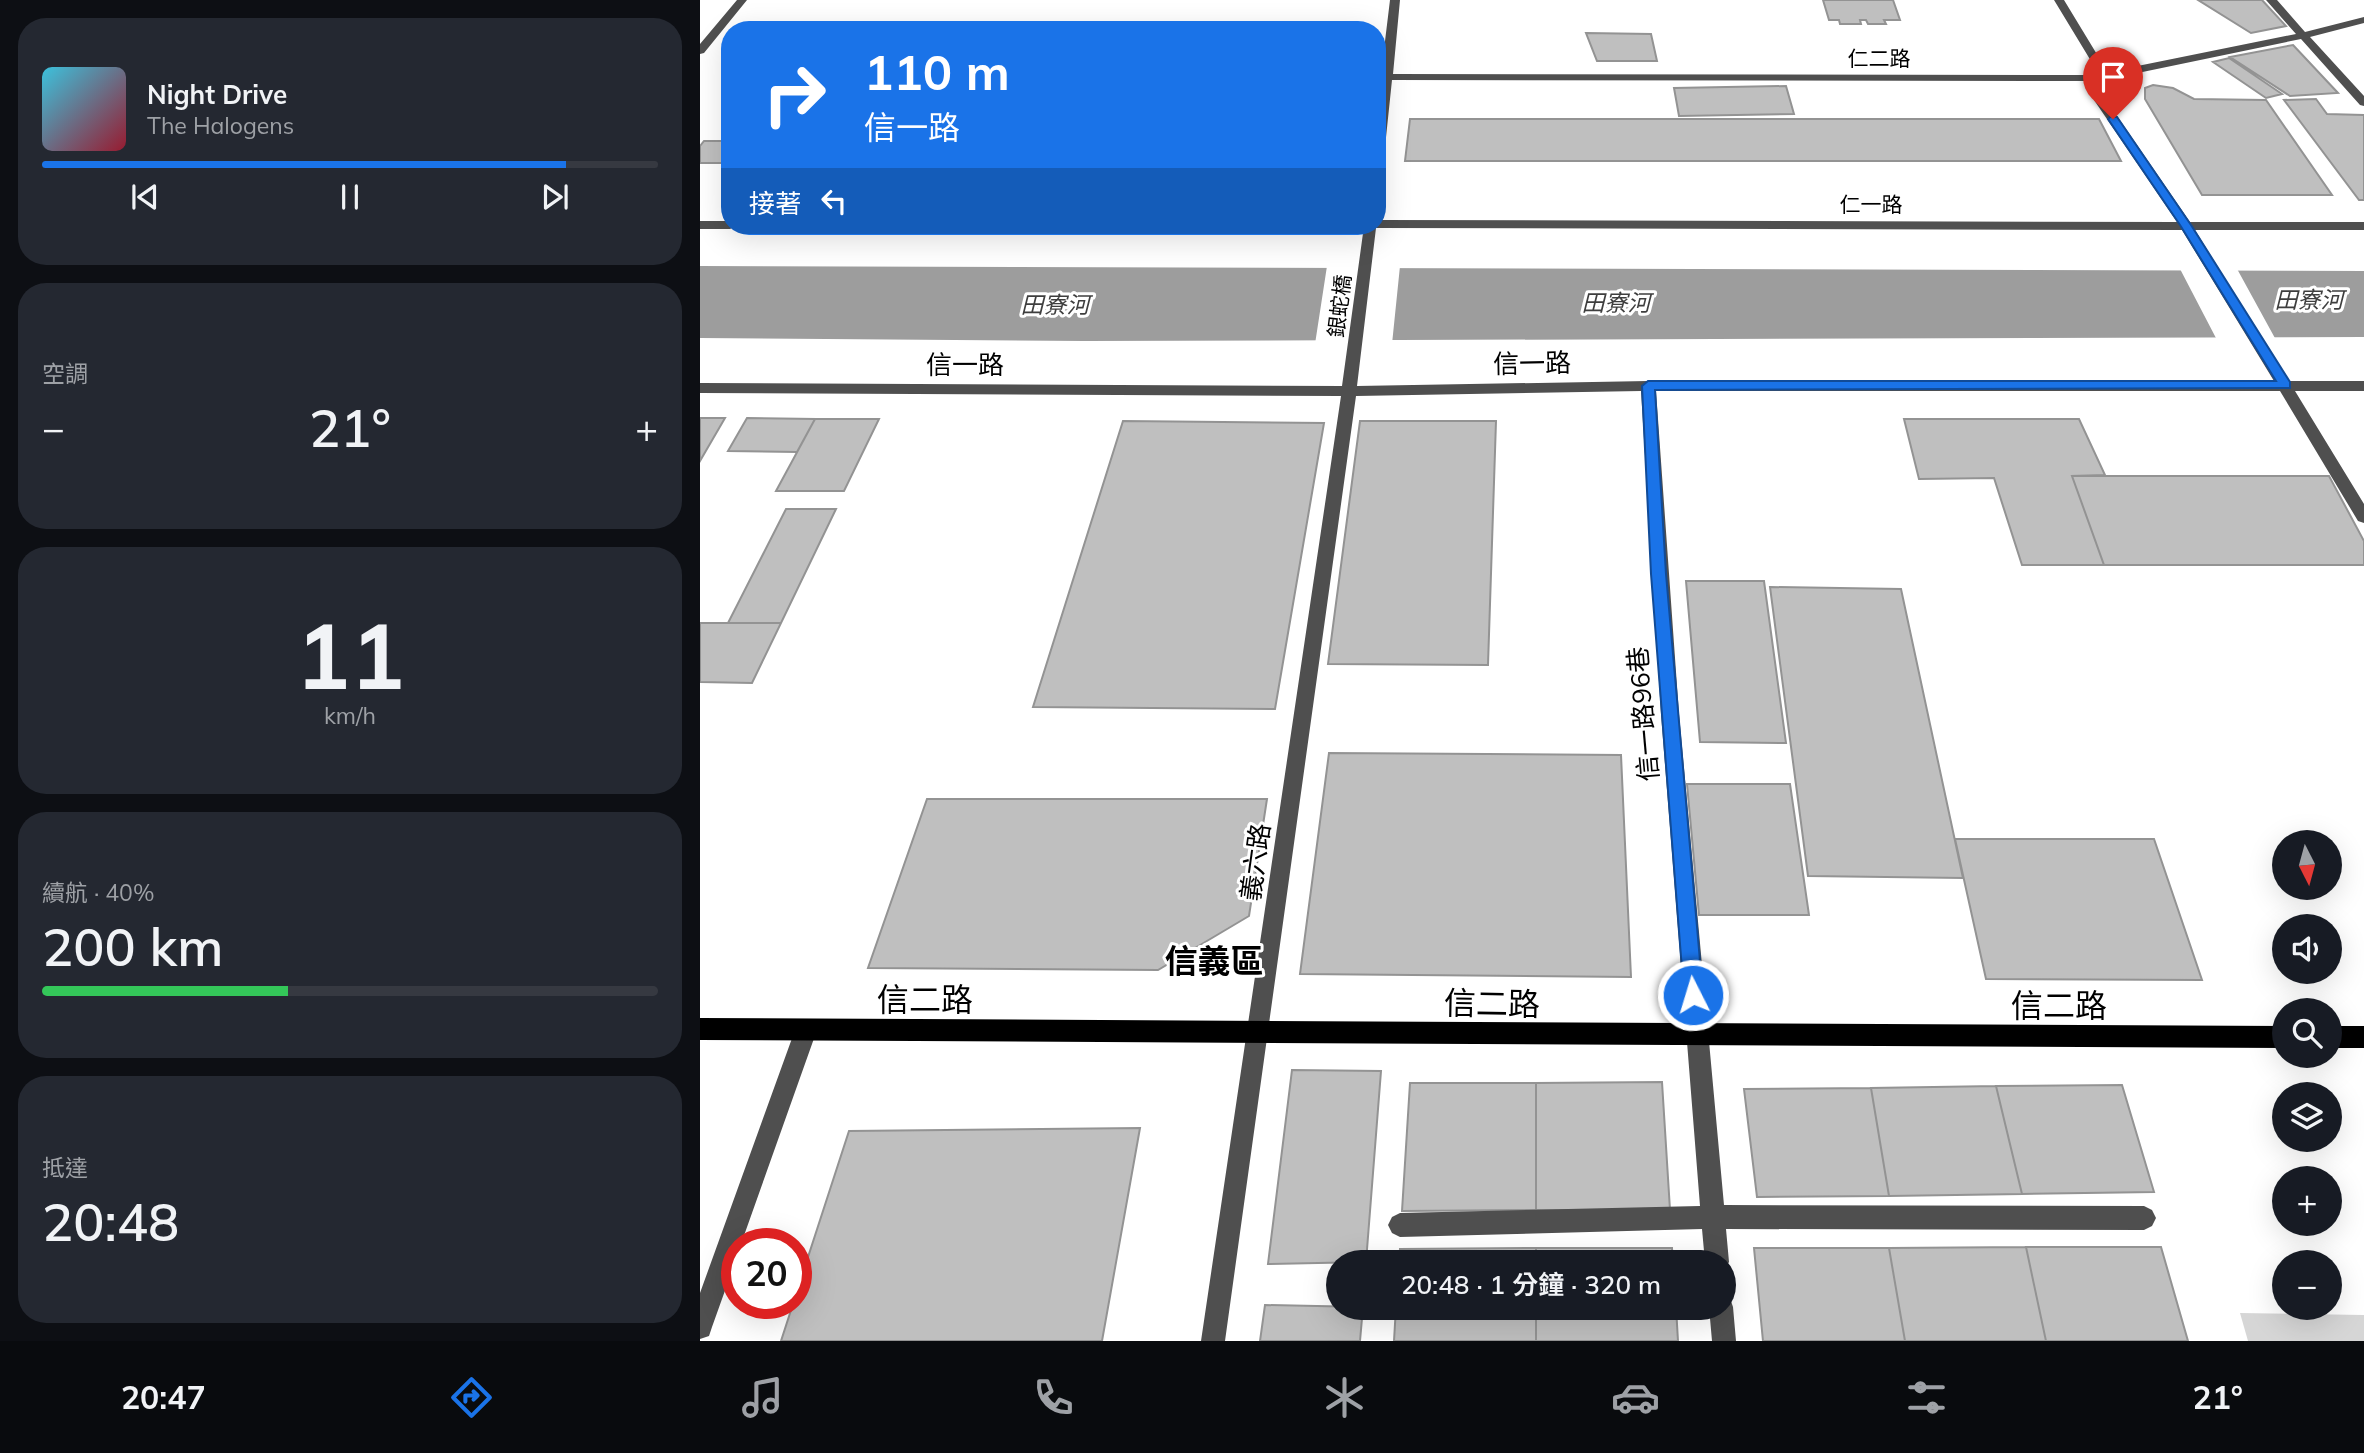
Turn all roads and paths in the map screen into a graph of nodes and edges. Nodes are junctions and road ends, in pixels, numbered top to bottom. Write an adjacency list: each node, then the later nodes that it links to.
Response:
1 (742, 0): 6 (street)
2 (1395, 0): 10 (street)
3 (2059, 0): 12 (street)
4 (2271, 0): 8 (street)
5 (2364, 20): 8 (street, 仁二路)
6 (725, 21)
7 (721, 26): 9 (street)
8 (2301, 35): 12 (street, 仁二路); 13 (street)
9 (700, 51)
10 (1386, 53)
11 (1386, 77): 12 (street, 仁二路)
12 (2096, 78): 17 (street)
13 (2364, 103)
14 (1386, 224): 17 (street, 仁一路)
15 (700, 225): 16 (street)
16 (721, 225)
17 (2186, 225): 18 (street, 仁一路); 20 (street)
18 (2364, 226)
19 (1369, 235): 24 (street, 銀蛇橋)
20 (2286, 385): 21 (street, 信一路); 22 (street, 信一路); 25 (street)
21 (1648, 386): 24 (street, 信一路); 29 (street, 信一路96巷)
22 (2364, 386)
23 (700, 388): 24 (street, 信一路)
24 (1349, 391): 28 (street, 義六路)
25 (2364, 517)
26 (700, 1029): 27 (main road, 信二路)
27 (806, 1030): 28 (main road, 信二路); 38 (street)
28 (1258, 1031): 29 (main road, 信二路); 39 (street, 義六路)
29 (1696, 1037): 30 (main road, 信二路); 33 (street, 信一路96巷)
30 (2272, 1037)
31 (2342, 1037): 32 (main road)
32 (2364, 1037)
33 (1713, 1217): 34 (street); 35 (street); 36 (street, 信一路96巷)
34 (2144, 1218)
35 (1400, 1225)
36 (1716, 1250)
37 (1722, 1320): 40 (street)
38 (700, 1327)
39 (1213, 1341)
40 (1724, 1341)

